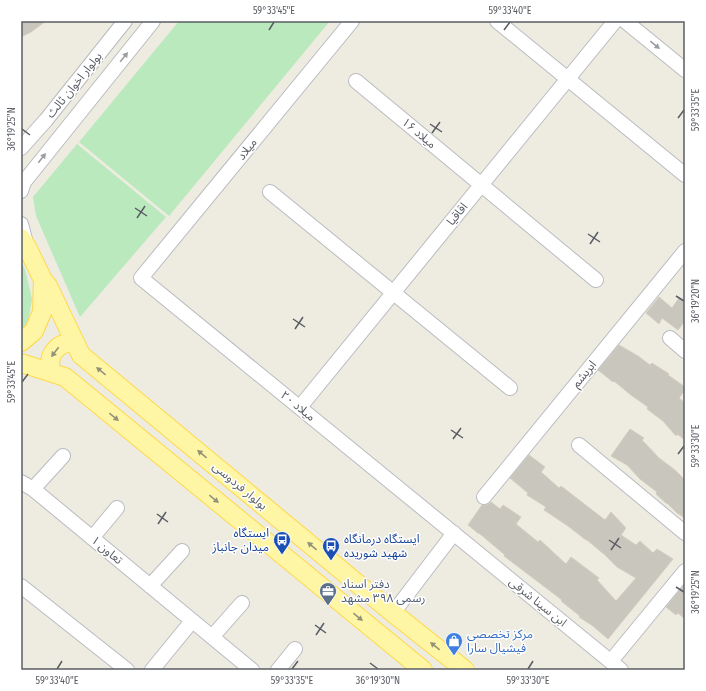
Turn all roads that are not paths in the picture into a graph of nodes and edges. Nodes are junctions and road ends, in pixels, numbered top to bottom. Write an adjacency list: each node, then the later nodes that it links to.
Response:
1 (125, 21): 10 (street, بولوار اخوان ثالث)
2 (153, 21): 13 (street, one-way to 2)
3 (352, 21): 18 (street, میلاد)
4 (497, 21): 8 (street)
5 (615, 21): 8 (street, اقاقیا)
6 (625, 21): 7 (street, one-way to 7)
7 (685, 70)
8 (568, 79): 11 (street); 12 (street, اقاقیا)
9 (356, 81): 12 (street, میلاد ۱۶)
10 (21, 148)
11 (685, 175)
12 (481, 185): 20 (street, میلاد ۱۶); 21 (street, اقاقیا)
13 (21, 191)
14 (270, 192): 21 (street)
15 (21, 224): 16 (street)
16 (24, 243): 19 (main road, بولوار فردوسی)
17 (685, 252): 33 (street, ابریشم)
18 (141, 278): 29 (street, میلاد ۲۰)
19 (43, 280): 23 (main road); 24 (main road, بولوار فردوسی)
20 (596, 280)
21 (393, 293): 28 (street); 29 (street, اقاقیا)
22 (670, 338): 25 (street)
23 (21, 342)
24 (74, 342): 27 (main road, one-way to 27); 43 (main road, بولوار فردوسی, one-way to 24)
25 (685, 351)
26 (21, 363): 27 (main road)
27 (51, 372): 52 (main road, one-way to 52)
28 (510, 388)
29 (300, 407): 35 (street, میلاد ۲۰)
30 (579, 445): 36 (street)
31 (63, 456): 32 (street)
32 (27, 485): 37 (street, تعاون ۱)
33 (484, 497)
34 (117, 508): 37 (street)
35 (454, 533): 43 (street); 47 (street, ابن سینا شرقی)
36 (685, 533)
37 (92, 538): 41 (street, تعاون ۱)
38 (182, 551): 41 (street)
39 (685, 571): 47 (street)
40 (21, 586): 48 (street)
41 (150, 586): 44 (street, تعاون ۱)
42 (242, 603): 45 (street)
43 (393, 613): 53 (main road, بولوار فردوسی, one-way to 43)
44 (192, 621): 45 (street, تعاون ۱); 49 (street)
45 (212, 637): 50 (street, تعاون ۱)
46 (295, 649): 51 (street)
47 (616, 666)
48 (127, 670)
49 (152, 670)
50 (252, 670)
51 (278, 670)
52 (423, 670)
53 (465, 670)

